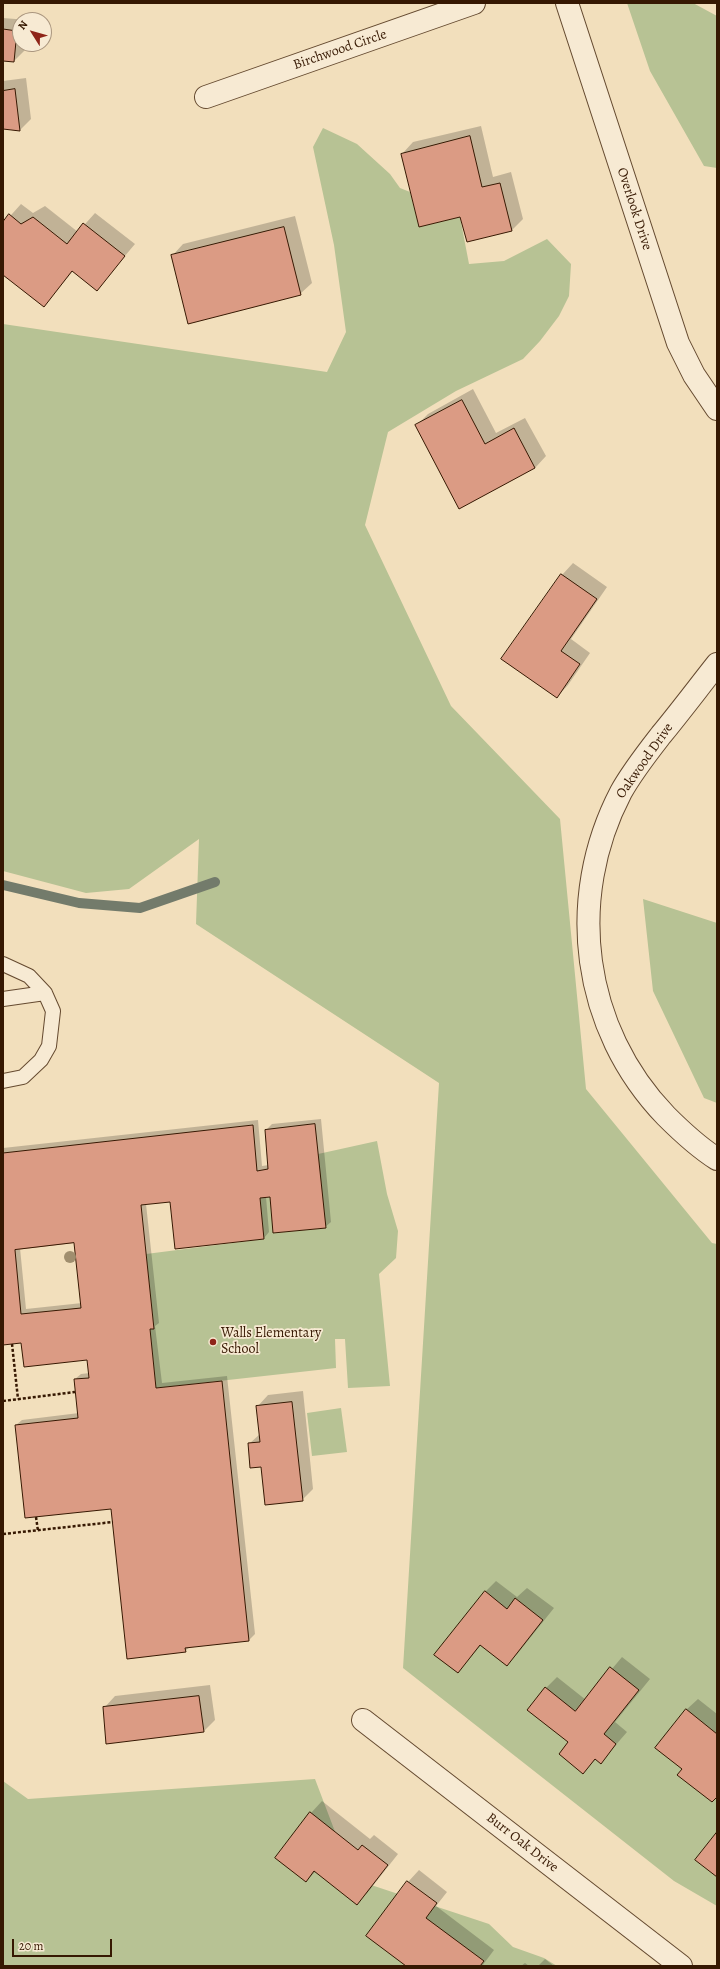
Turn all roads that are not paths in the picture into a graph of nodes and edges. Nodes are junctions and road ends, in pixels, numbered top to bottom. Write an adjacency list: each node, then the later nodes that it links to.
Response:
1 (474, 3): 3 (street, Birchwood Circle)
2 (567, 3): 4 (street, Overlook Drive)
3 (206, 97)
4 (717, 409)
5 (717, 664): 10 (street, Oakwood Drive)
6 (3, 964): 7 (lane)
7 (45, 993): 8 (lane); 9 (lane)
8 (3, 999)
9 (3, 1081)
10 (717, 1158)
11 (363, 1720): 12 (street, Burr Oak Drive)
12 (681, 1966)

